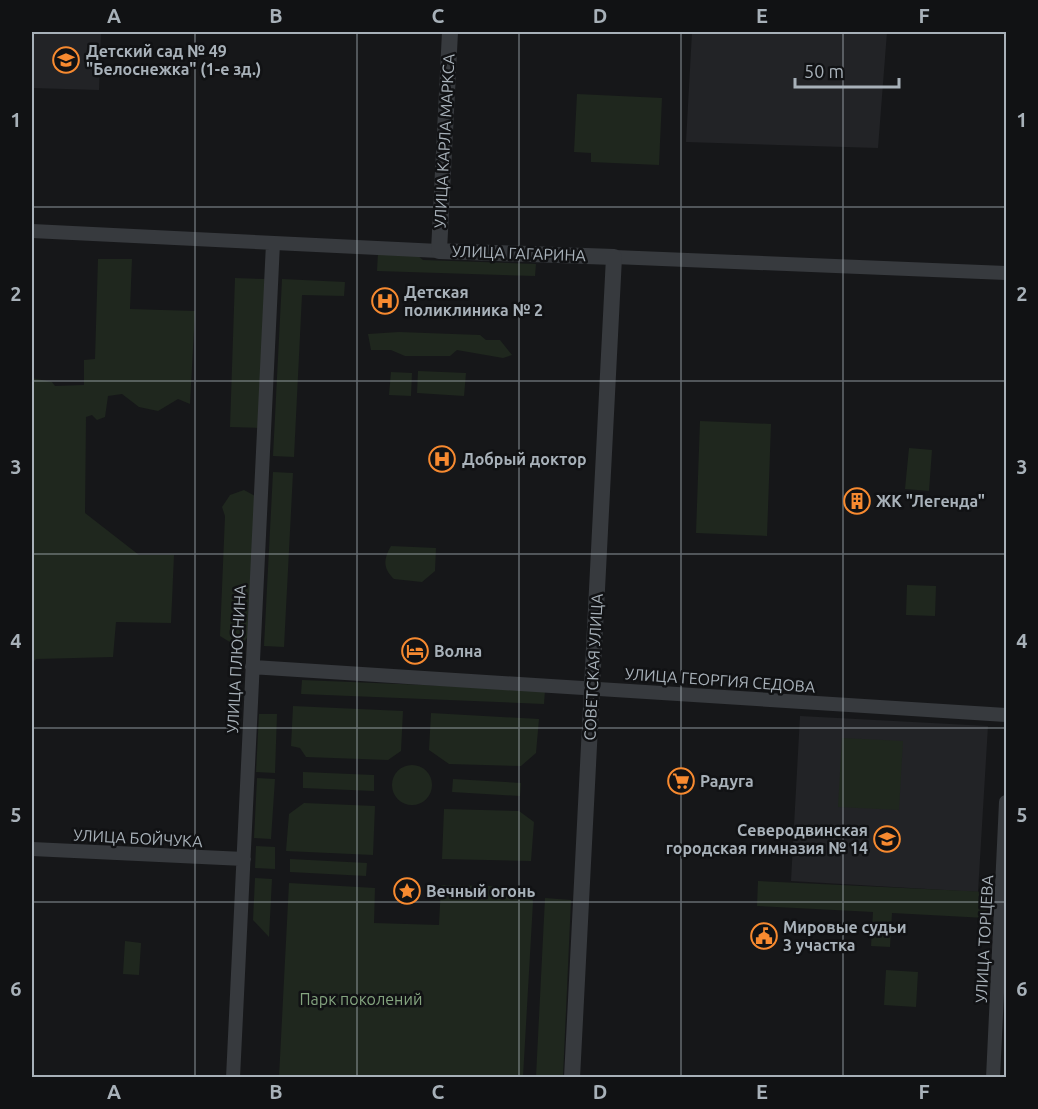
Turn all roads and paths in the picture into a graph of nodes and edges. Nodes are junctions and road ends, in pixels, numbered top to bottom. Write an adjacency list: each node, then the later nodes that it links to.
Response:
1 (450, 32): 4 (street, УЛИЦА КАРЛА МАРКСА)
2 (32, 231): 3 (street, УЛИЦА ГАГАРИНА)
3 (273, 243): 4 (street, УЛИЦА ГАГАРИНА); 7 (street, УЛИЦА ПЛЮСНИНА)
4 (439, 250): 5 (street, УЛИЦА ГАГАРИНА)
5 (614, 257): 6 (street, УЛИЦА ГАГАРИНА); 8 (street, СОВЕТСКАЯ УЛИЦА)
6 (1006, 273)
7 (252, 667): 8 (street, УЛИЦА ГЕОРГИЯ СЕДОВА); 12 (street, УЛИЦА ПЛЮСНИНА)
8 (592, 688): 9 (street, УЛИЦА ГЕОРГИЯ СЕДОВА); 14 (street, СОВЕТСКАЯ УЛИЦА)
9 (1006, 716)
10 (1006, 802): 15 (street, УЛИЦА ТОРЦЕВА)
11 (32, 849): 12 (street, УЛИЦА БОЙЧУКА)
12 (244, 860): 13 (street, УЛИЦА ПЛЮСНИНА)
13 (233, 1077)
14 (572, 1077)
15 (993, 1077)

